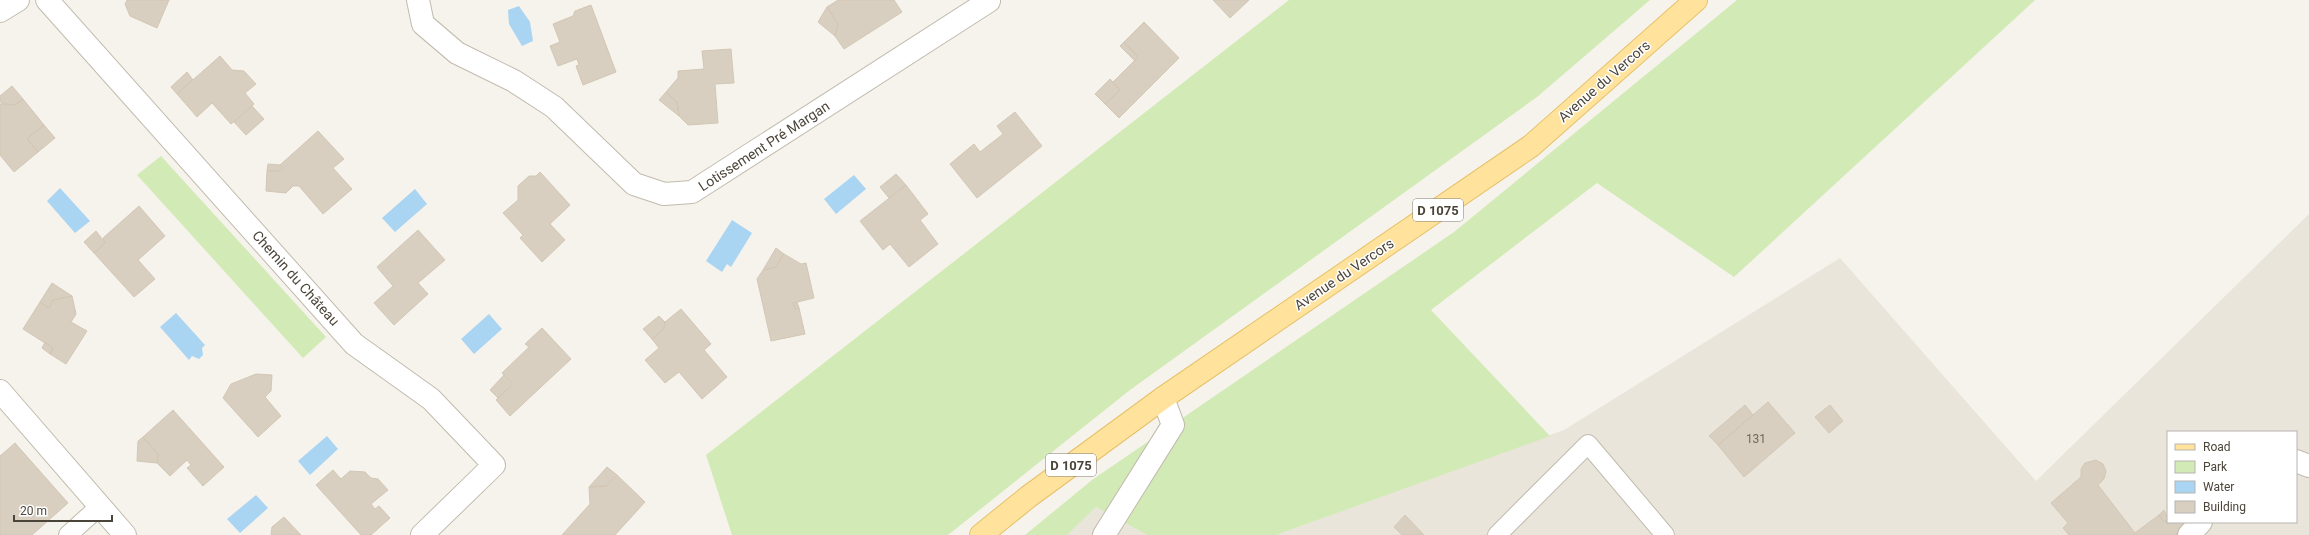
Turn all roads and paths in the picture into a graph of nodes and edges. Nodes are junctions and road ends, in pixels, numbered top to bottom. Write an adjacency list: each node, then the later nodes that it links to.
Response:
1 (18, 0): 6 (street)
2 (46, 0): 15 (street, Chemin du Château)
3 (418, 0): 5 (street, Lotissement Pré Margan)
4 (1696, 0): 8 (main road, Avenue du Vercors / D 1075)
5 (989, 1)
6 (0, 12)
7 (0, 391): 11 (street)
8 (1163, 398): 16 (main road, Avenue du Vercors / D 1075); 17 (street)
9 (2297, 462): 10 (street)
10 (2309, 466)
11 (100, 506): 13 (lane); 14 (street)
12 (2200, 523): 20 (street)
13 (68, 535)
14 (125, 535)
15 (422, 535)
16 (981, 535)
17 (1104, 535)
18 (1497, 535): 19 (lane)
19 (1665, 535)
20 (2189, 535)

